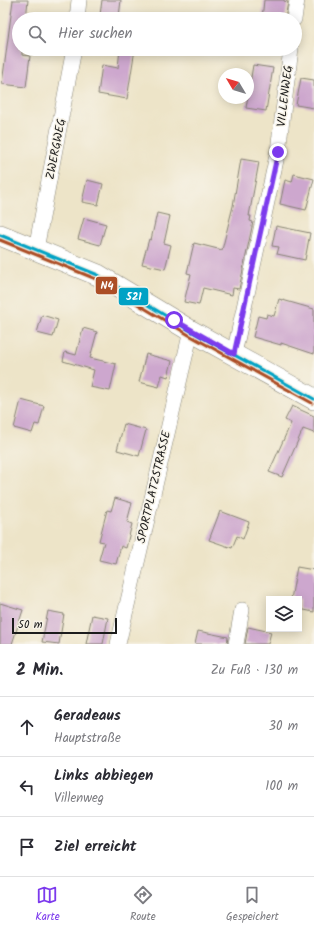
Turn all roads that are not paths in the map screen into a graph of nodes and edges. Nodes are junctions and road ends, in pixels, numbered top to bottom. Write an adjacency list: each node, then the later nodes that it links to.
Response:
1 (79, 0): 3 (street)
2 (296, 0): 4 (street)
3 (78, 12)
4 (295, 12)
5 (73, 56): 8 (street, ZWERGWEG)
6 (290, 56): 10 (street, VILLENWEG)
7 (0, 235): 8 (main road)
8 (36, 249): 9 (main road)
9 (191, 331): 10 (main road); 13 (street, SPORTPLATZSTRASSE)
10 (234, 354): 11 (main road)
11 (314, 399)
12 (242, 610): 14 (street)
13 (118, 644)
14 (236, 644)

